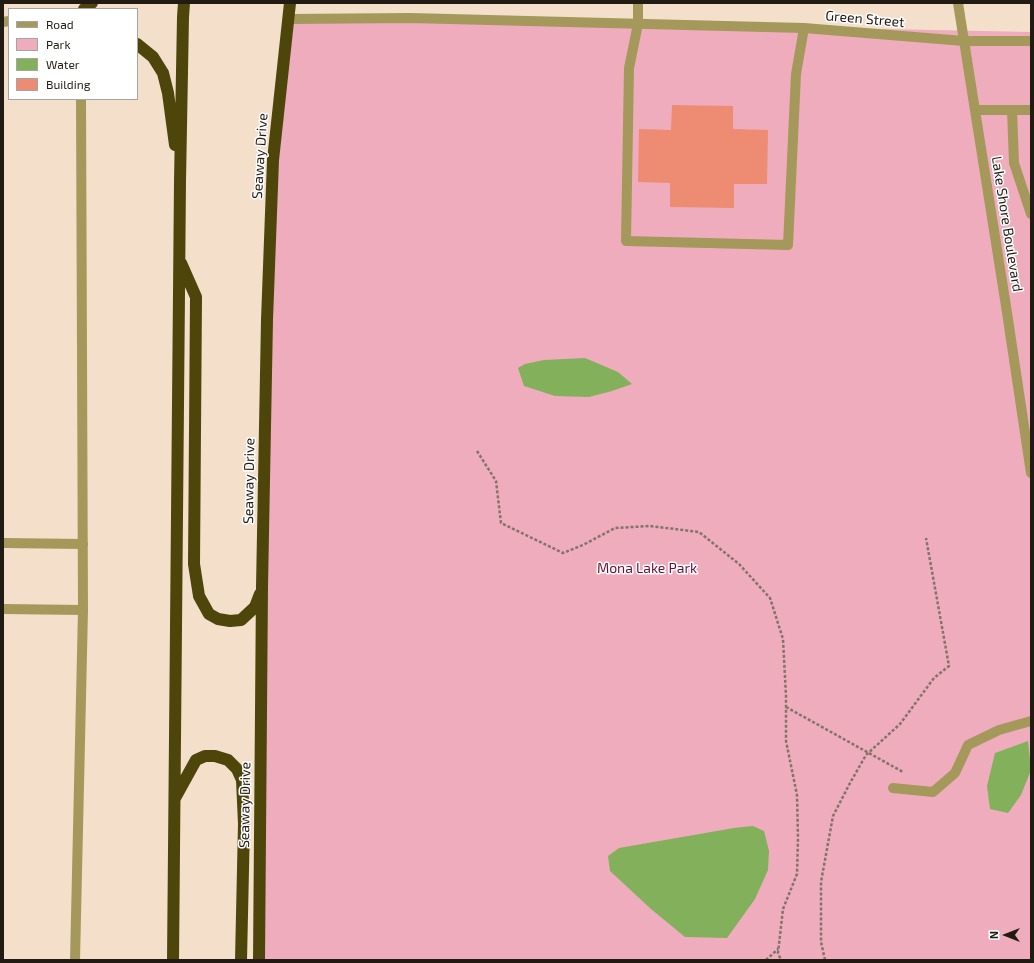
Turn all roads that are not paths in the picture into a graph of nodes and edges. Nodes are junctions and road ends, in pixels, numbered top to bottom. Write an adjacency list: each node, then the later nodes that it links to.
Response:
1 (184, 3): 15 (highway)
2 (290, 3): 5 (highway, Seaway Drive)
3 (638, 3): 6 (street)
4 (958, 3): 8 (street, Lake Shore Boulevard)
5 (288, 19): 6 (street, Green Street); 21 (highway, Seaway Drive)
6 (638, 24): 7 (street, Green Street); 7 (street)
7 (804, 28): 8 (street, Green Street)
8 (964, 41): 9 (street, Green Street); 12 (street, Lake Shore Boulevard)
9 (1031, 41)
10 (138, 45): 15 (highway)
11 (81, 100): 20 (street)
12 (975, 110): 13 (street); 18 (street, Lake Shore Boulevard)
13 (1012, 110): 14 (street); 16 (street)
14 (1031, 110)
15 (180, 181): 17 (highway)
16 (1031, 214)
17 (179, 259): 21 (highway); 26 (highway)
18 (1031, 473)
19 (3, 543): 20 (street)
20 (83, 544): 23 (street)
21 (262, 587): 30 (highway, Seaway Drive)
22 (3, 609): 23 (street)
23 (83, 610): 27 (street)
24 (1031, 721): 25 (street)
25 (893, 788)
26 (174, 799): 28 (highway); 29 (highway)
27 (75, 960)
28 (173, 960)
29 (241, 960)
30 (259, 960)

